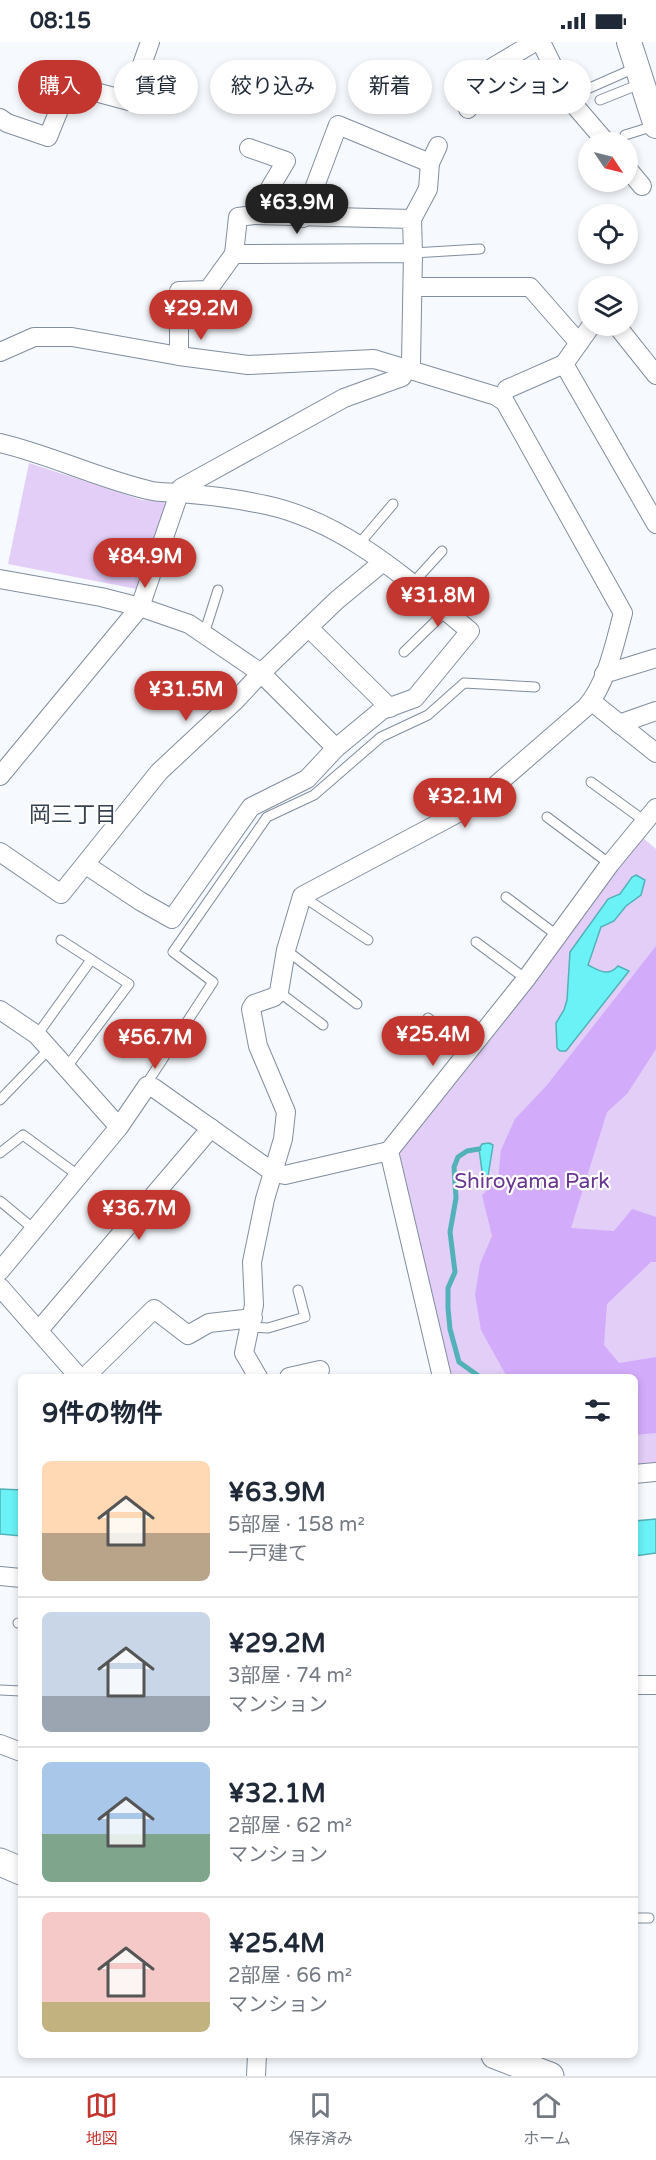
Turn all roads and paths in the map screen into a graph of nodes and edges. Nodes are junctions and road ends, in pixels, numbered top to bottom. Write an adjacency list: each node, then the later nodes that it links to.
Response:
1 (150, 42): 11 (street)
2 (535, 42): 5 (street)
3 (541, 42): 6 (street)
4 (629, 42): 7 (street)
5 (505, 60)
6 (550, 60)
7 (640, 75): 8 (lane); 9 (lane); 12 (street)
8 (591, 90)
9 (600, 100)
10 (582, 114): 13 (street)
11 (0, 118)
12 (656, 125): 14 (lane)
13 (598, 132)
14 (634, 132)
15 (249, 148): 18 (street)
16 (638, 181): 17 (street)
17 (642, 186)
18 (254, 215): 19 (street); 23 (street)
19 (303, 218): 20 (street); 20 (street)
20 (412, 219): 22 (street)
21 (480, 249): 22 (lane)
22 (413, 253): 23 (street); 24 (street)
23 (234, 254): 29 (street)
24 (413, 287): 27 (street); 31 (street)
25 (584, 336): 27 (street)
26 (625, 336): 32 (street)
27 (579, 343): 30 (street)
28 (0, 352): 29 (street)
29 (179, 356): 31 (street)
30 (564, 364): 33 (street); 37 (street)
31 (406, 369): 33 (street); 35 (street)
32 (656, 375)
33 (501, 398): 51 (street)
34 (0, 443): 35 (street)
35 (178, 492): 38 (street); 44 (street)
36 (393, 504): 38 (lane)
37 (656, 524)
38 (359, 544): 40 (street)
39 (442, 551): 42 (lane)
40 (383, 562): 42 (street); 46 (street)
41 (2, 583): 44 (street)
42 (412, 584): 45 (street)
43 (218, 590): 47 (lane)
44 (140, 607): 47 (street); 59 (street)
45 (446, 611): 48 (lane); 54 (street)
46 (309, 628): 50 (street); 54 (street)
47 (204, 634): 50 (street)
48 (404, 652)
49 (656, 658): 51 (street)
50 (261, 673): 57 (street); 65 (street)
51 (604, 674): 53 (street)
52 (535, 687): 84 (lane)
53 (591, 701): 56 (street); 66 (street)
54 (390, 708): 57 (street)
55 (656, 711): 56 (street)
56 (619, 724): 58 (street)
57 (336, 748): 65 (street)
58 (656, 753)
59 (0, 776)
60 (591, 782): 61 (lane)
61 (651, 815): 64 (street)
62 (547, 817): 64 (lane)
63 (0, 852): 65 (street)
64 (610, 864): 68 (street)
65 (86, 865)
66 (302, 896): 70 (lane); 72 (street)
67 (506, 897): 68 (lane)
68 (558, 936): 74 (street)
69 (62, 940): 73 (lane)
70 (368, 940)
71 (476, 942): 74 (lane)
72 (286, 950): 75 (street); 76 (lane)
73 (90, 960): 80 (lane); 83 (lane)
74 (526, 979): 82 (street)
75 (279, 992): 79 (lane); 90 (street)
76 (357, 1004)
77 (0, 1010): 80 (street)
78 (428, 1018): 82 (lane)
79 (323, 1025)
80 (37, 1035): 81 (street)
81 (50, 1048): 83 (street); 85 (lane)
82 (469, 1051): 88 (street)
83 (66, 1068): 86 (street)
84 (147, 1086): 86 (street); 87 (street)
85 (0, 1100)
86 (119, 1126): 91 (street)
87 (211, 1128): 90 (street); 98 (street)
88 (389, 1151): 90 (street); 104 (street)
89 (0, 1153): 91 (lane)
90 (274, 1173): 97 (street)
91 (79, 1176): 93 (street)
92 (0, 1201): 93 (lane)
93 (35, 1230): 94 (street)
94 (0, 1271)
95 (0, 1287): 98 (street)
96 (298, 1290): 97 (lane)
97 (252, 1322): 101 (street); 102 (street)
98 (39, 1330): 100 (street)
99 (320, 1370): 103 (street)
100 (76, 1374)
101 (88, 1374)
102 (256, 1374)
103 (302, 1374)
104 (441, 1374)
105 (656, 1472): 106 (street)
106 (638, 1474)
107 (0, 1576): 108 (street)
108 (18, 1578)
109 (638, 1685): 110 (street)
110 (656, 1685)
111 (0, 1690): 112 (lane)
112 (18, 1691)
113 (0, 1744): 114 (street)
114 (18, 1751)
115 (0, 1862): 116 (main road)
116 (18, 1870)
117 (638, 1918): 118 (lane)
118 (649, 1918)
119 (257, 2058): 122 (street)
120 (502, 2058): 121 (main road)
121 (520, 2065): 123 (main road)
122 (256, 2076)
123 (550, 2076)

